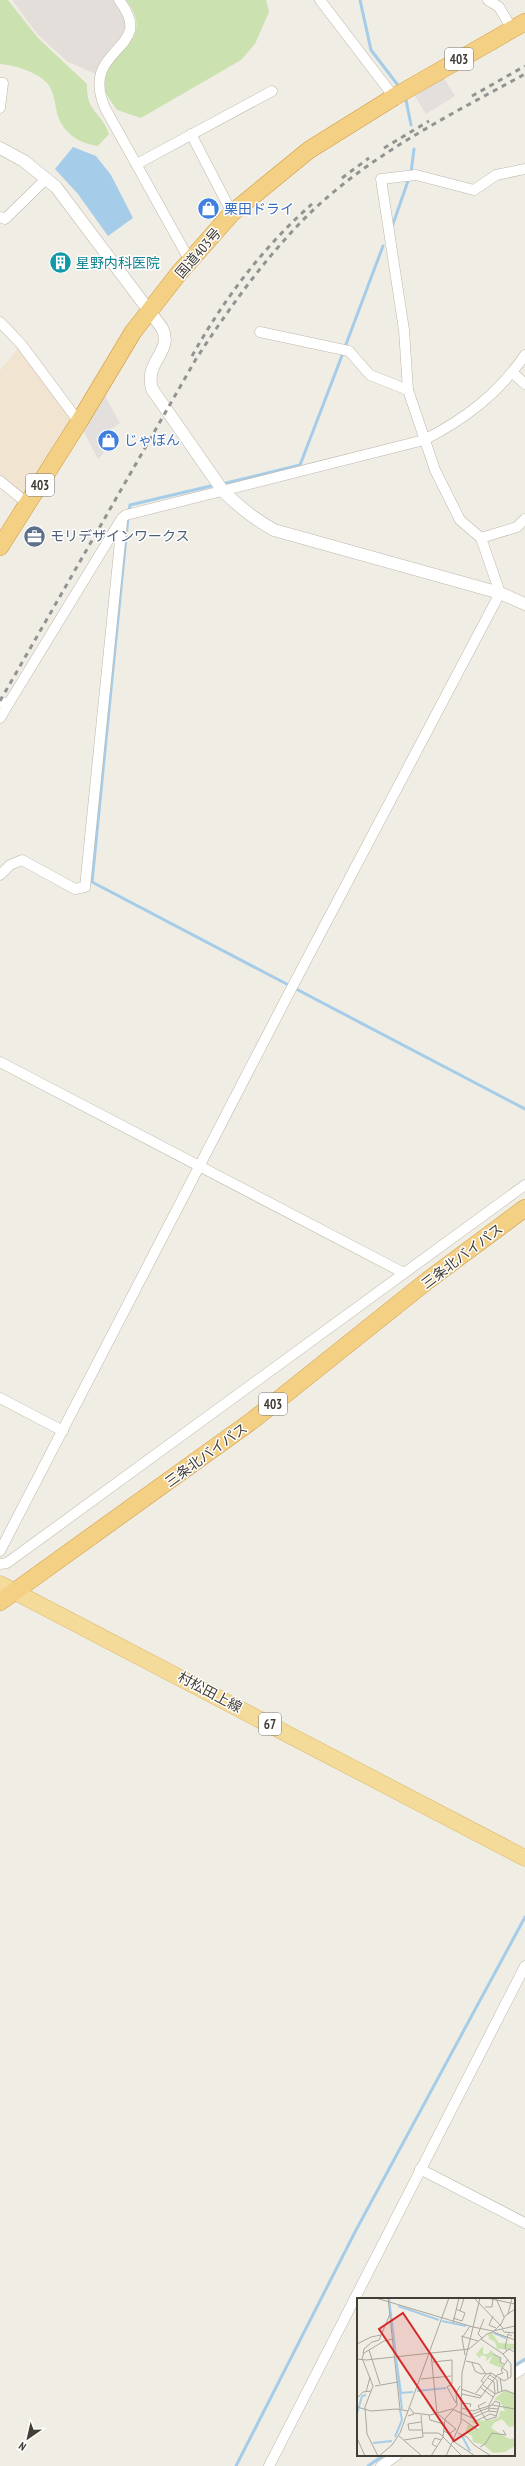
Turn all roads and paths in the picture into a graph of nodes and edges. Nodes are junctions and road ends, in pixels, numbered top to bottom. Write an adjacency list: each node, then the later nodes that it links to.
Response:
1 (119, 0): 11 (street)
2 (320, 0): 7 (street)
3 (488, 0): 4 (street)
4 (519, 26): 7 (highway, 国道403号 / 403)
5 (0, 83): 8 (street)
6 (272, 91): 9 (street)
7 (394, 96): 14 (highway, 国道403号 / 403)
8 (0, 108)
9 (191, 134): 11 (street); 14 (street)
10 (0, 148): 13 (street)
11 (137, 164): 16 (street)
12 (525, 169): 23 (street)
13 (47, 178): 15 (street); 17 (street)
14 (232, 213): 16 (highway, 国道403号 / 403)
15 (0, 217)
16 (190, 261): 17 (highway, 国道403号 / 403)
17 (149, 311): 24 (highway, 国道403号 / 403); 27 (street)
18 (0, 322): 24 (street)
19 (260, 332): 23 (street)
20 (525, 355): 21 (street)
21 (513, 373): 22 (street); 25 (street)
22 (525, 384)
23 (408, 390): 25 (street)
24 (80, 422): 28 (highway, 国道403号 / 403)
25 (424, 440): 27 (street); 31 (street)
26 (0, 481): 28 (street)
27 (223, 491): 29 (street); 33 (street)
28 (28, 504): 32 (highway, 国道403号 / 403)
29 (122, 518): 35 (street); 37 (street)
30 (525, 519): 31 (street)
31 (481, 538): 33 (street)
32 (0, 547)
33 (500, 593): 34 (street); 39 (street)
34 (525, 604)
35 (4, 703): 36 (street)
36 (0, 718)
37 (0, 875)
38 (0, 1062): 39 (street)
39 (201, 1165): 42 (street); 44 (street)
40 (525, 1185): 42 (street)
41 (525, 1208): 47 (highway, 三条北バイパス / 403)
42 (402, 1272): 46 (street)
43 (0, 1398): 44 (street)
44 (62, 1431): 45 (street)
45 (0, 1551)
46 (0, 1564)
47 (7, 1588): 48 (highway, 403); 49 (main road, 村松田上線 / 67)
48 (0, 1602)
49 (525, 1858)
50 (525, 1966): 51 (street)
51 (420, 2169): 52 (street); 56 (street)
52 (525, 2223)
53 (525, 2367): 54 (street)
54 (515, 2373)
55 (396, 2456): 57 (street)
56 (269, 2466)
57 (381, 2466)

